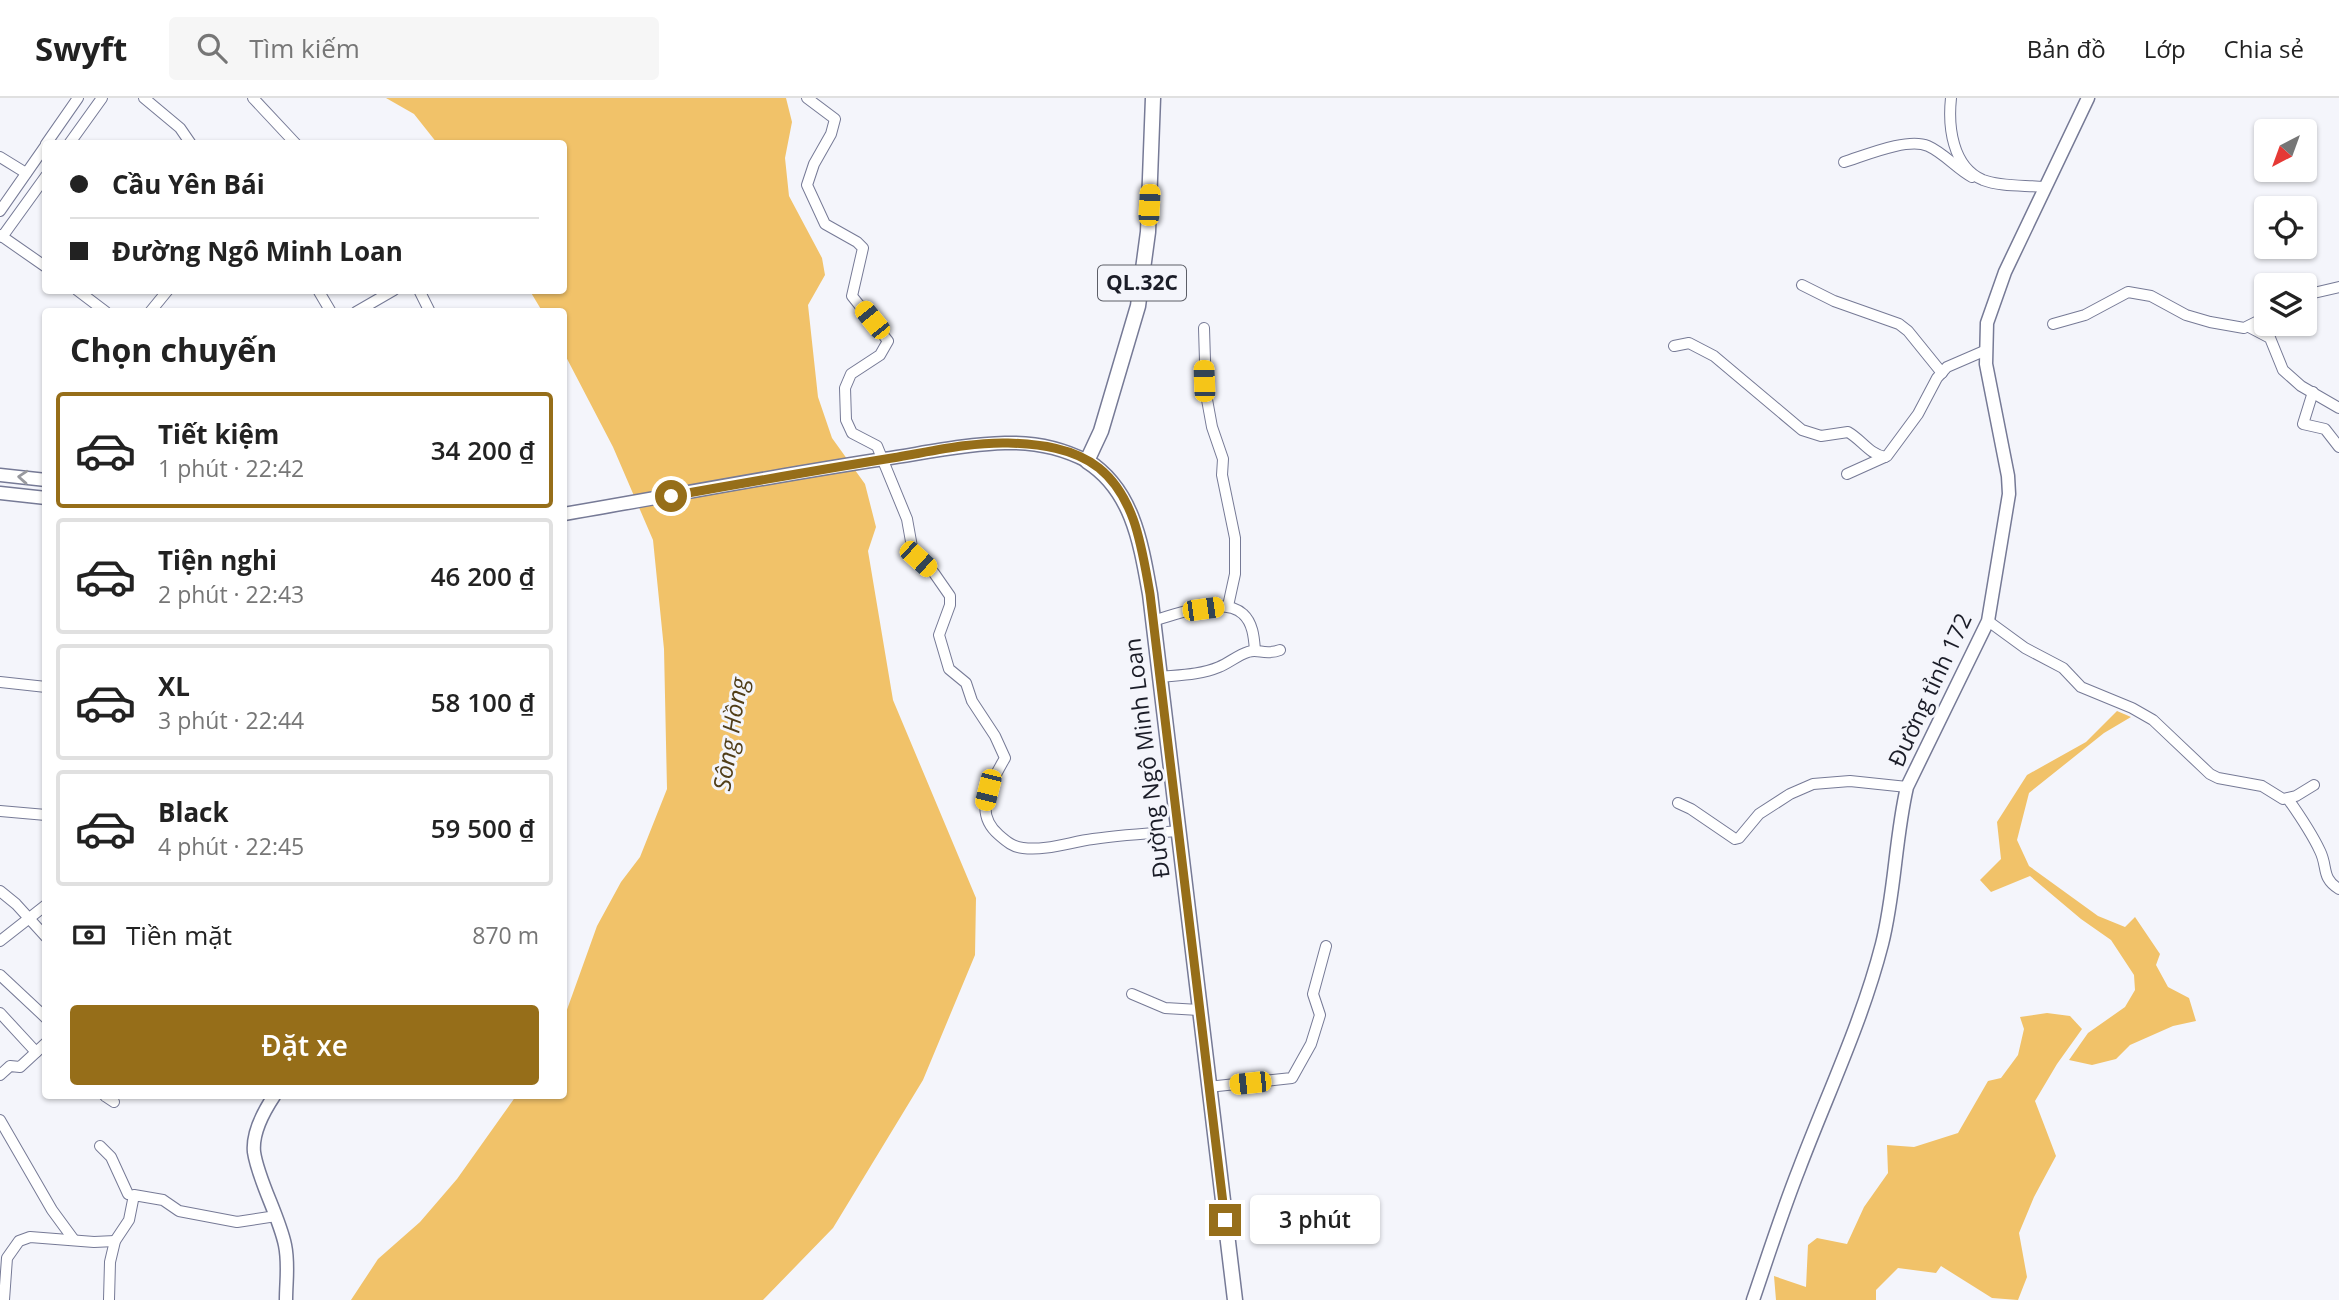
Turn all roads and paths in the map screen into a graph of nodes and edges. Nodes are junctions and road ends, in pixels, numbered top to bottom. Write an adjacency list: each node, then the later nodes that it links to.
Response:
1 (78, 98): 9 (street)
2 (102, 98): 10 (street)
3 (144, 98): 11 (street)
4 (253, 98): 12 (street)
5 (807, 98): 43 (street)
6 (1153, 98): 44 (highway, QL.32C)
7 (1951, 98): 17 (street)
8 (2088, 98): 19 (main road, Đường tỉnh 172)
9 (49, 140)
10 (72, 140)
11 (188, 140)
12 (292, 140)
13 (42, 150): 16 (street)
14 (0, 157): 16 (street)
15 (1844, 162): 17 (street)
16 (26, 173): 20 (street)
17 (1983, 180): 19 (street)
18 (42, 181): 21 (street)
19 (2044, 187): 37 (main road, Đường tỉnh 172)
20 (0, 211)
21 (1, 236): 22 (street)
22 (42, 264)
23 (1802, 285): 38 (street)
24 (2339, 287): 25 (street)
25 (2317, 292)
26 (82, 294): 29 (street)
27 (165, 294): 30 (street)
28 (389, 294): 31 (street)
29 (101, 308)
30 (153, 308)
31 (371, 308)
32 (2053, 324): 34 (street)
33 (2254, 324): 34 (street)
34 (2249, 327): 39 (street)
35 (1204, 328): 51 (street)
36 (1674, 346): 42 (street)
37 (1984, 351): 38 (street); 53 (main road, Đường tỉnh 172)
38 (1942, 373): 42 (street)
39 (2313, 392): 40 (street); 41 (street)
40 (2339, 408)
41 (2339, 447)
42 (1885, 457): 45 (street)
43 (883, 459): 44 (main road, Đường Ngô Minh Loan); 50 (main road, Đường Ngô Minh Loan); 65 (street)
44 (1087, 461): 52 (highway, Đường Ngô Minh Loan)
45 (1847, 474)
46 (0, 475): 47 (main road, one-way to 46)
47 (42, 480)
48 (0, 493): 49 (main road)
49 (42, 498)
50 (567, 513)
51 (1228, 606): 52 (street); 54 (street)
52 (1153, 621): 56 (highway, Đường Ngô Minh Loan)
53 (1987, 621): 60 (main road, Đường tỉnh 172); 61 (street)
54 (1255, 650): 55 (street); 56 (street)
55 (1280, 650)
56 (1159, 677): 65 (highway, Đường Ngô Minh Loan)
57 (0, 682): 58 (street)
58 (42, 687)
59 (2314, 785): 61 (street)
60 (1907, 787): 62 (street); 97 (main road, Đường tỉnh 172)
61 (2288, 799): 66 (street)
62 (1678, 803)
63 (0, 811): 64 (street)
64 (42, 815)
65 (1179, 831): 75 (highway, Đường Ngô Minh Loan)
66 (2339, 889)
67 (0, 891): 69 (street)
68 (42, 908): 69 (street)
69 (27, 918): 70 (street); 71 (street)
70 (42, 933)
71 (1, 937)
72 (1326, 946): 83 (street)
73 (0, 975): 77 (street)
74 (1132, 994): 75 (street)
75 (1199, 1010): 83 (highway, Đường Ngô Minh Loan)
76 (0, 1013): 79 (street)
77 (42, 1014)
78 (42, 1047): 79 (street)
79 (36, 1052): 81 (street)
80 (0, 1057): 81 (street)
81 (10, 1066): 82 (street)
82 (0, 1075)
83 (1208, 1087): 96 (highway, Đường Ngô Minh Loan)
84 (110, 1099): 86 (street)
85 (272, 1099): 90 (main road)
86 (114, 1102)
87 (0, 1120): 91 (street)
88 (100, 1146): 89 (street)
89 (128, 1194)
90 (276, 1216): 92 (street); 95 (main road)
91 (75, 1240): 92 (street); 93 (street)
92 (115, 1241): 94 (street)
93 (4, 1300)
94 (109, 1300)
95 (286, 1300)
96 (1235, 1300)
97 (1753, 1300)

